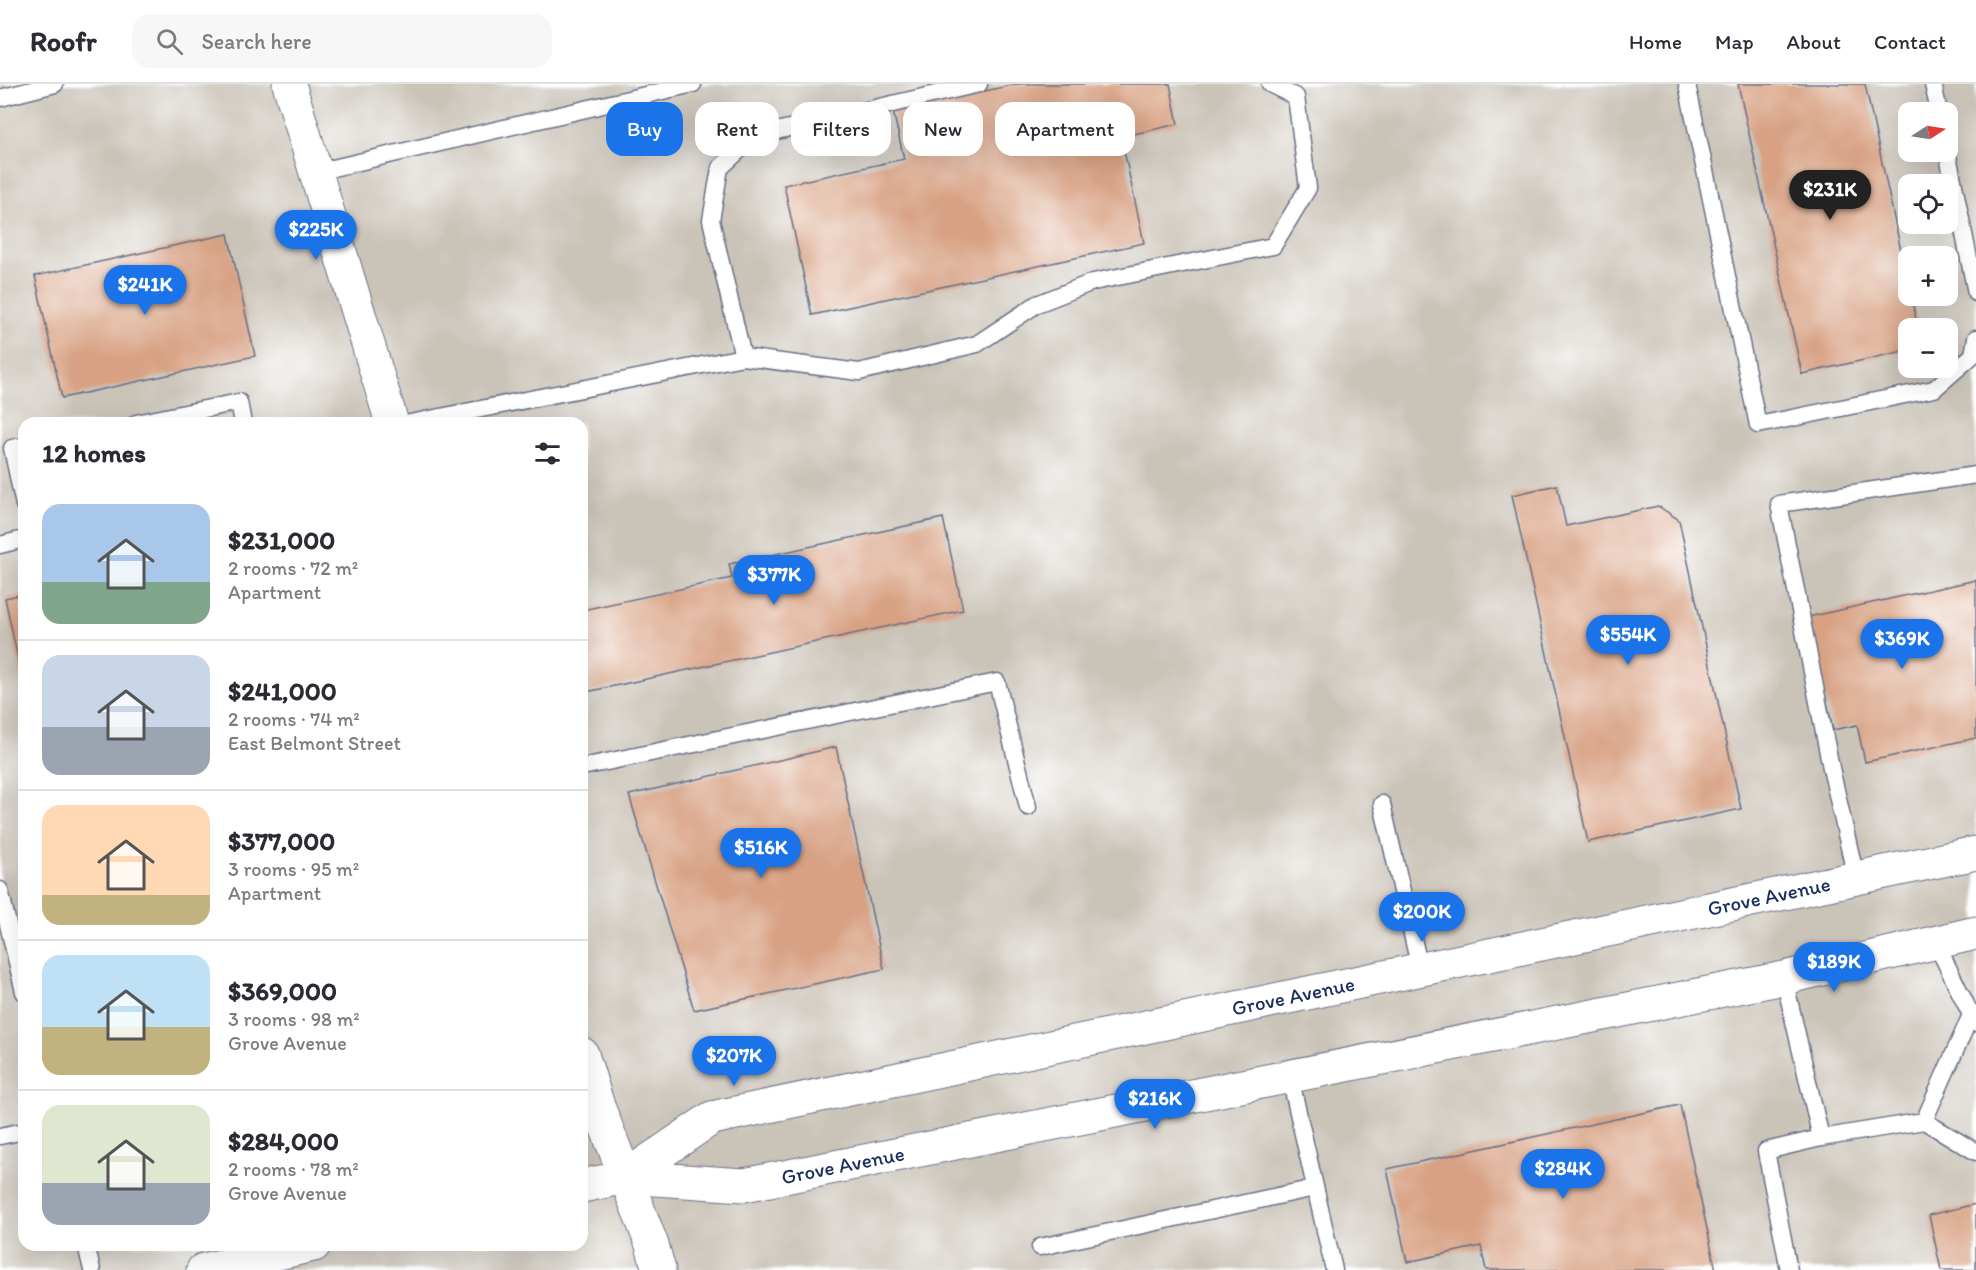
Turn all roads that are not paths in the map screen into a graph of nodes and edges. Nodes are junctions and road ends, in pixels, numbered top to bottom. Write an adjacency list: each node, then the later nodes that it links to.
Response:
1 (55, 84): 8 (lane)
2 (290, 84): 11 (main road)
3 (693, 84): 11 (lane)
4 (979, 84): 14 (lane)
5 (1270, 84): 14 (lane)
6 (1687, 84): 13 (lane)
7 (1933, 84): 9 (lane)
8 (0, 98)
9 (1937, 102)
10 (1949, 162): 12 (lane)
11 (316, 172): 17 (main road)
12 (1976, 293)
13 (1976, 338)
14 (743, 357): 18 (lane)
15 (165, 417): 16 (lane)
16 (242, 417)
17 (390, 417)
18 (440, 417)
19 (18, 447): 21 (lane)
20 (1976, 475): 28 (lane)
21 (18, 476)
22 (18, 540): 23 (lane)
23 (0, 545)
24 (588, 766): 26 (lane)
25 (1382, 804): 33 (lane)
26 (1028, 807)
27 (1976, 853): 28 (main road, Grove Avenue)
28 (1856, 878): 33 (main road, Grove Avenue)
29 (0, 890): 32 (lane)
30 (1976, 933): 31 (main road, Grove Avenue)
31 (1936, 943): 34 (main road, Grove Avenue); 35 (lane)
32 (18, 966)
33 (1419, 969): 43 (main road, Grove Avenue)
34 (1784, 978): 37 (main road, Grove Avenue); 41 (lane)
35 (1974, 1018): 38 (lane)
36 (588, 1074): 43 (main road)
37 (1290, 1077): 43 (main road, Grove Avenue); 45 (lane)
38 (1924, 1121): 41 (lane); 42 (lane)
39 (18, 1132): 40 (lane)
40 (0, 1136)
41 (1821, 1138): 53 (lane)
42 (1976, 1152)
43 (625, 1176): 44 (main road, Grove Avenue); 51 (main road)
44 (588, 1185)
45 (1315, 1188): 46 (lane); 52 (lane)
46 (1040, 1247)
47 (87, 1251): 49 (lane)
48 (287, 1251): 50 (main road)
49 (92, 1270)
50 (203, 1270)
51 (659, 1270)
52 (1334, 1270)
53 (1789, 1270)

